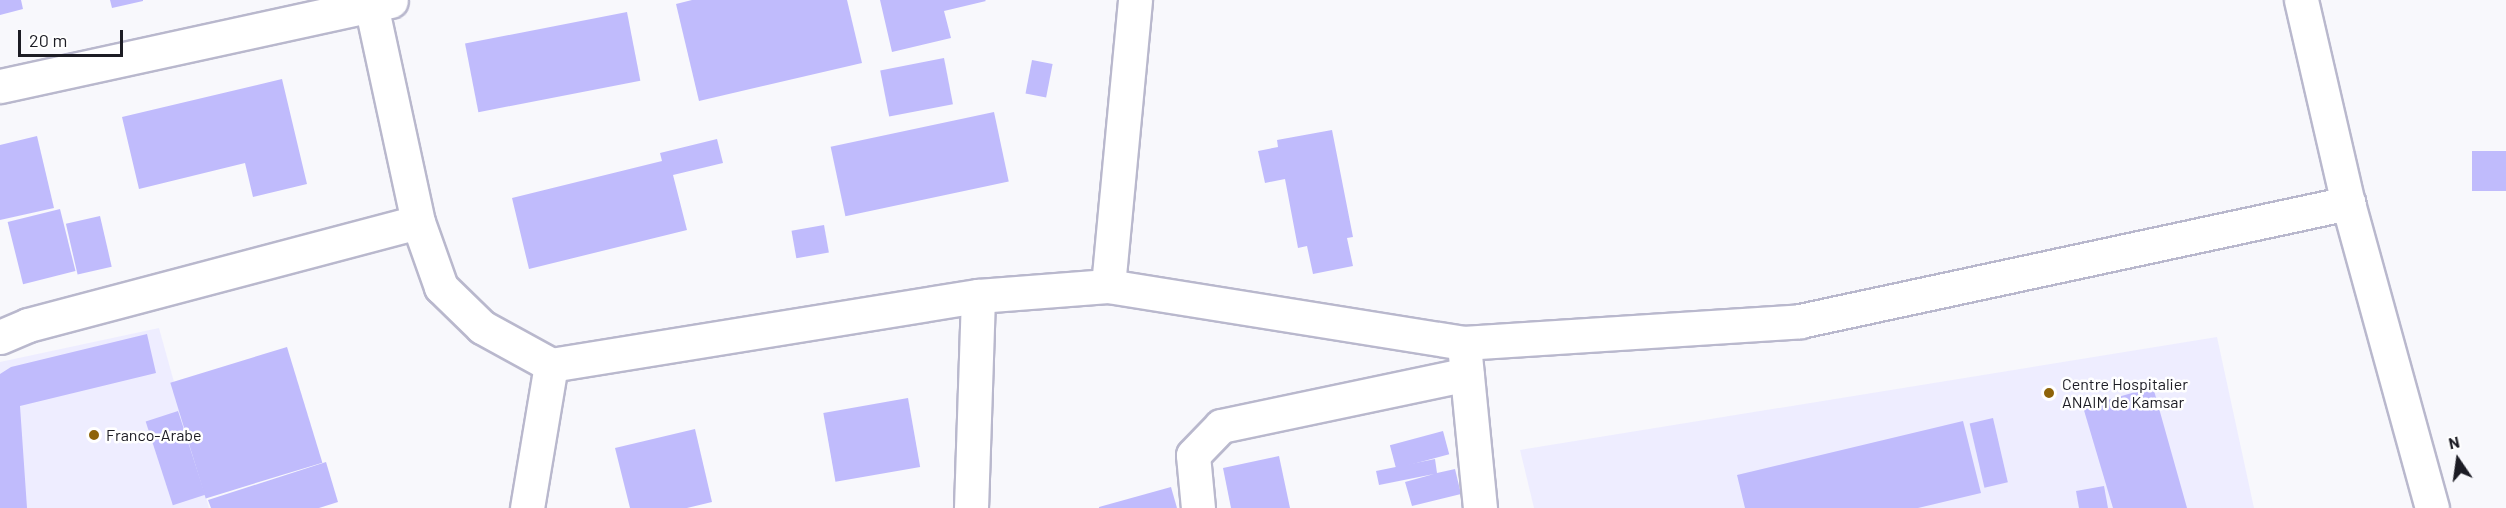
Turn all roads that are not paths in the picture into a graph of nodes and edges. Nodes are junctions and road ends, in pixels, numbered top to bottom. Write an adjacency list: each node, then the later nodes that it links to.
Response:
1 (1135, 0): 7 (street)
2 (2301, 0): 5 (street)
3 (378, 2): 4 (street); 6 (street)
4 (0, 86)
5 (2348, 203): 10 (street); 17 (street)
6 (418, 222): 9 (street); 11 (street)
7 (1107, 286): 8 (street); 10 (street)
8 (978, 296): 11 (street); 14 (street)
9 (0, 337)
10 (1464, 342): 12 (street)
11 (551, 365): 13 (street)
12 (1467, 375): 15 (street); 16 (street)
13 (527, 508)
14 (971, 508)
15 (1198, 508)
16 (1480, 508)
17 (2432, 508)

